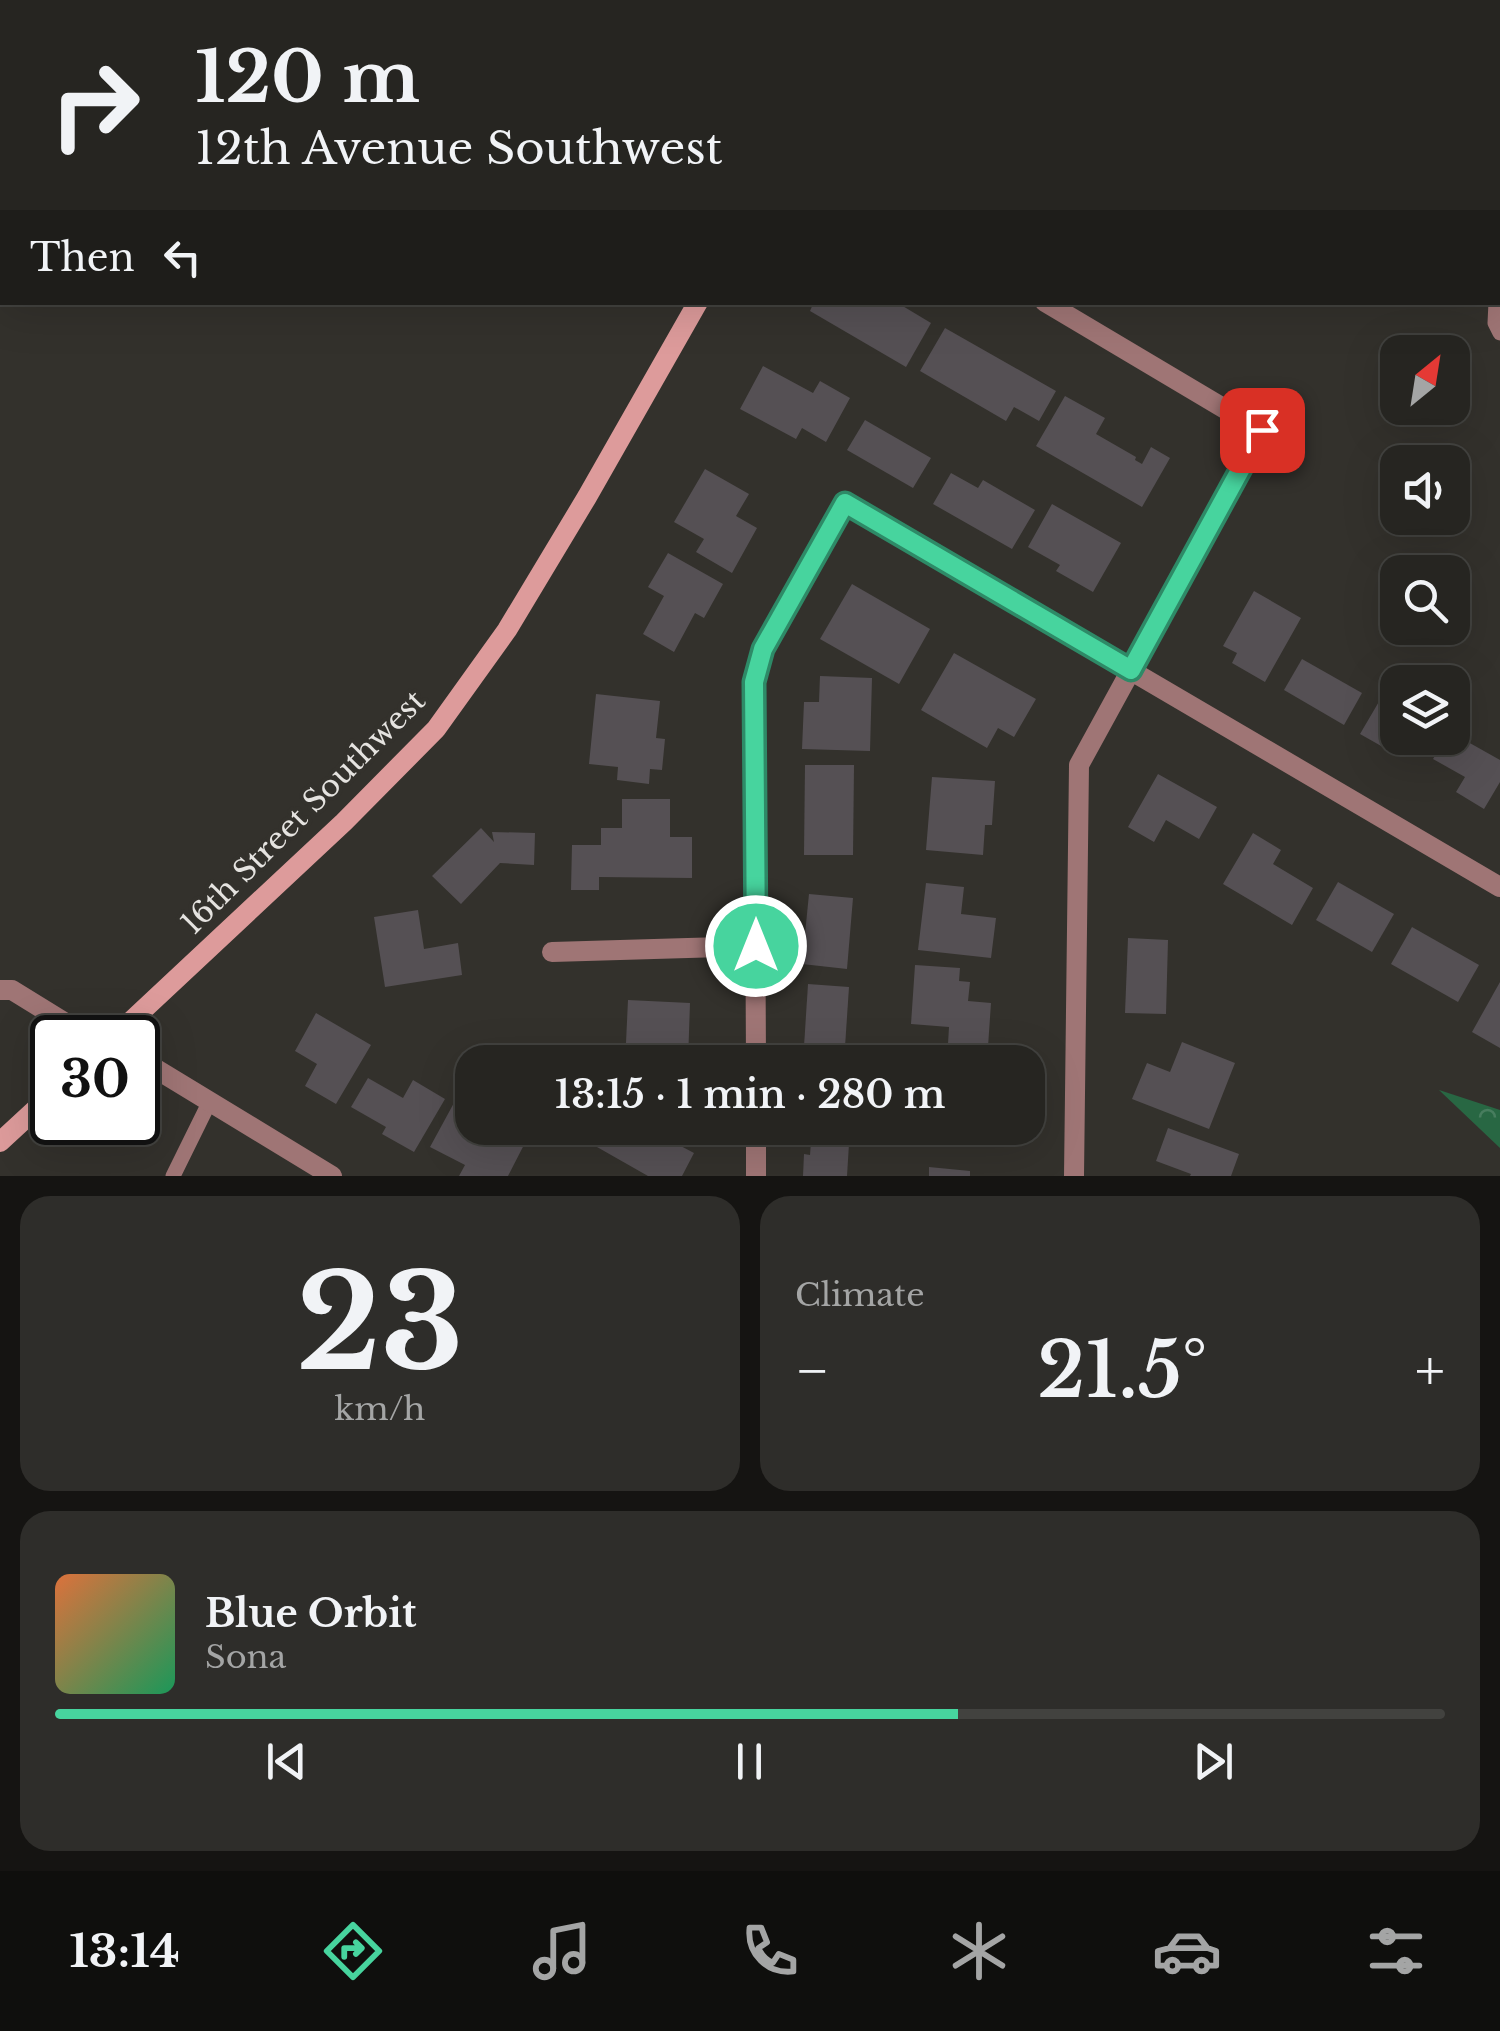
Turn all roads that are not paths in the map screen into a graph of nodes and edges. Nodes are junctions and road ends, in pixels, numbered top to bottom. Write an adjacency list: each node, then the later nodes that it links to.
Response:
1 (696, 305): 11 (main road, 16th Street Southwest)
2 (1050, 305): 5 (street)
3 (1497, 305): 4 (lane)
4 (1500, 333)
5 (1131, 670): 6 (street); 7 (street); 21 (street)
6 (1500, 887)
7 (756, 946): 8 (street); 12 (street)
8 (552, 952)
9 (0, 990): 10 (street)
10 (53, 1015)
11 (138, 1015)
12 (756, 1045)
13 (160, 1072): 14 (street)
14 (209, 1103): 18 (lane); 19 (street)
15 (30, 1114): 16 (main road)
16 (0, 1142)
17 (756, 1145): 20 (street)
18 (173, 1176)
19 (332, 1176)
20 (756, 1176)
21 (1074, 1176)

